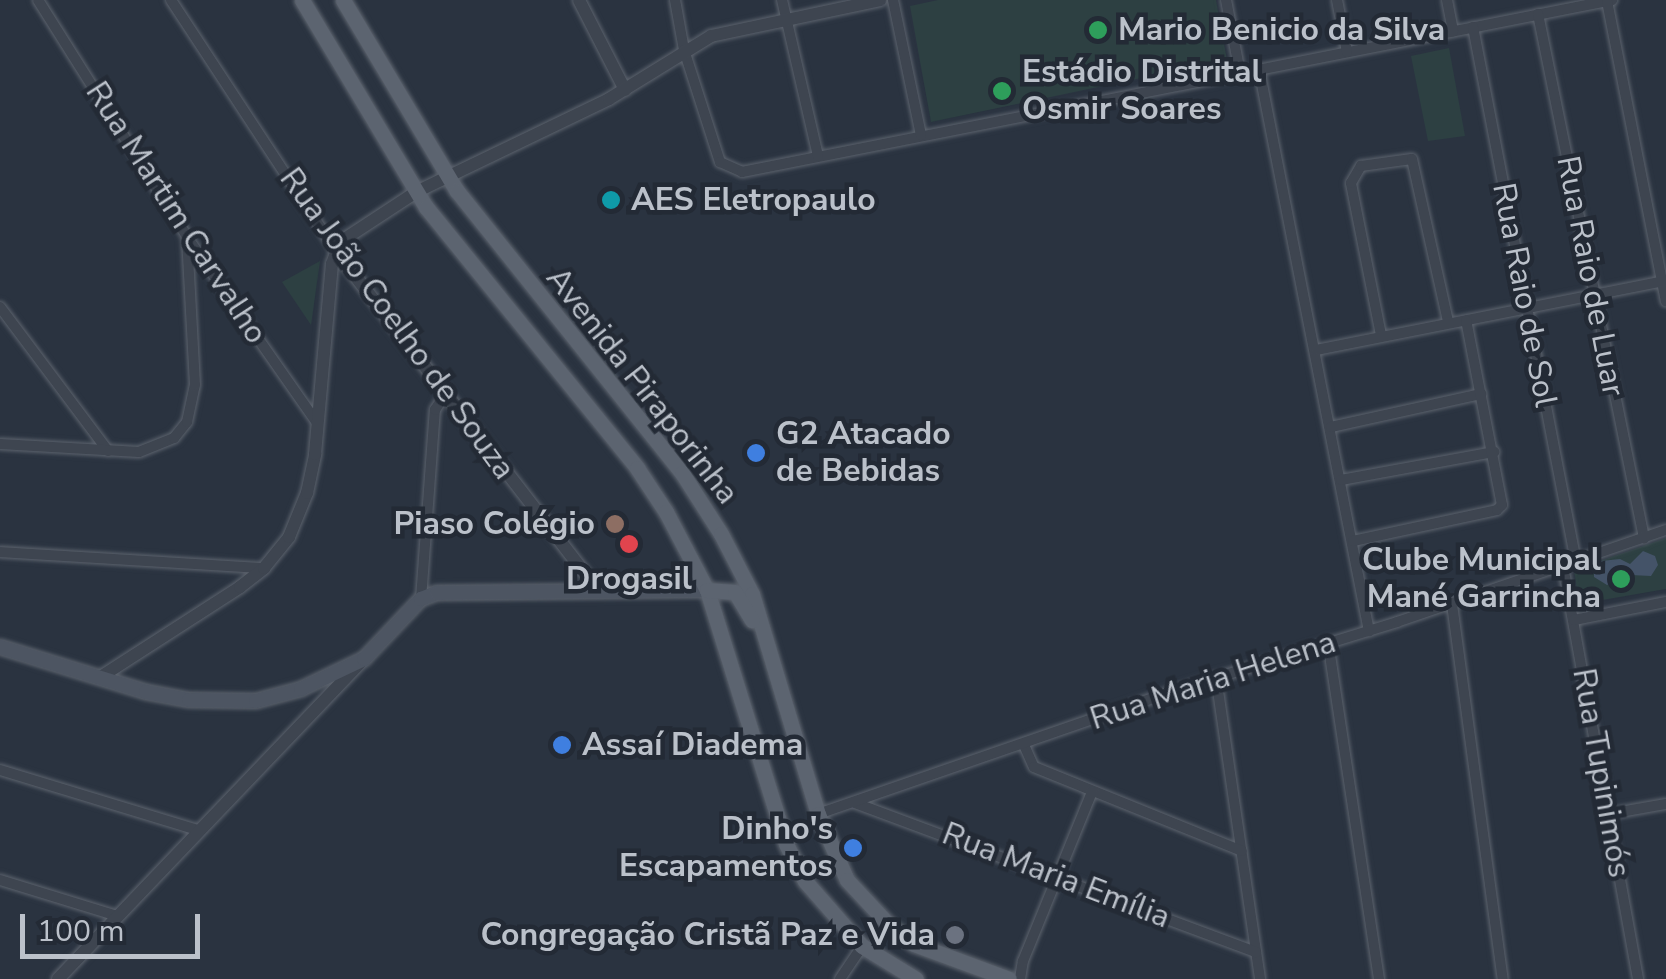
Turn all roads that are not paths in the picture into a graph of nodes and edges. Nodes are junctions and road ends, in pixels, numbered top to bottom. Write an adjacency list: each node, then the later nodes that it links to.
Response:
1 (38, 0): 28 (street, Rua Martim Carvalho)
2 (171, 0): 29 (street, Rua João Coelho de Souza)
3 (302, 0): 27 (main road, Avenida Piraporinha)
4 (343, 0): 26 (main road, Avenida Piraporinha)
5 (580, 0): 23 (street)
6 (675, 0): 19 (street)
7 (782, 0): 16 (street)
8 (880, 0): 16 (street)
9 (893, 0): 24 (street)
10 (1226, 0): 22 (street)
11 (1336, 0): 20 (street)
12 (1447, 0): 18 (street)
13 (1609, 0): 14 (street); 30 (street)
14 (1556, 5): 15 (street)
15 (1538, 14): 17 (street); 31 (street, Rua Raio de Luar)
16 (786, 20): 19 (street); 25 (street)
17 (1473, 27): 18 (street); 34 (street, Rua Raio de Sol)
18 (1453, 31): 20 (street)
19 (684, 50): 23 (street); 25 (street)
20 (1347, 52): 21 (street)
21 (1259, 69): 22 (street); 40 (street)
22 (1240, 73): 24 (street)
23 (625, 90): 26 (street)
24 (921, 135): 25 (street)
25 (818, 156)
26 (446, 176): 27 (street); 64 (main road, Avenida Piraporinha)
27 (416, 192): 29 (street); 57 (main road, Avenida Piraporinha)
28 (187, 238): 43 (street, Rua Martim Carvalho); 46 (street)
29 (334, 250): 41 (street, Rua João Coelho de Souza); 43 (street)
30 (1664, 281): 31 (street); 32 (street)
31 (1592, 294): 34 (street); 50 (street, Rua Raio de Luar)
32 (1666, 301)
33 (0, 307): 38 (street)
34 (1526, 308): 35 (street); 53 (street, Rua Raio de Sol)
35 (1466, 320): 36 (street); 42 (street)
36 (1448, 322): 39 (street); 39 (street)
37 (0, 327): 38 (street)
38 (15, 330): 46 (street)
39 (1381, 335): 40 (street)
40 (1316, 350): 44 (street)
41 (445, 394): 56 (street, Rua João Coelho de Souza); 58 (street)
42 (1481, 394): 44 (street); 47 (street)
43 (318, 424): 55 (street)
44 (1332, 426): 48 (street)
45 (0, 444): 46 (street)
46 (108, 451)
47 (1494, 452): 48 (street); 51 (street)
48 (1341, 480): 51 (street)
49 (1666, 530): 50 (street, Rua Maria Helena)
50 (1644, 538): 53 (street, Rua Maria Helena)
51 (1353, 541): 62 (street)
52 (0, 552): 55 (street)
53 (1576, 562): 54 (street, Rua Maria Helena)
54 (1563, 566): 60 (street, Rua Maria Helena); 61 (street, Rua Tupinimós)
55 (264, 568): 68 (street)
56 (599, 590): 57 (main road); 58 (main road)
57 (707, 590): 64 (main road); 81 (main road, Avenida Piraporinha)
58 (422, 599): 66 (main road)
59 (1666, 602): 61 (street)
60 (1452, 604): 62 (street, Rua Maria Helena); 90 (street)
61 (1574, 620): 75 (street, Rua Tupinimós)
62 (1369, 631): 63 (street, Rua Maria Helena)
63 (1328, 642): 67 (street, Rua Maria Helena); 89 (street)
64 (767, 644): 74 (main road, Avenida Piraporinha)
65 (0, 647): 68 (main road)
66 (364, 659): 68 (main road); 76 (street)
67 (1216, 676): 69 (street, Rua Maria Helena); 77 (street)
68 (99, 678)
69 (1024, 745): 71 (street); 72 (street, Rua Maria Helena)
70 (0, 770): 76 (street)
71 (1092, 792): 77 (street); 78 (street)
72 (854, 802): 74 (street, Rua Maria Helena); 78 (street, Rua Maria Emília)
73 (1666, 804): 75 (street)
74 (818, 814): 86 (main road, Avenida Piraporinha)
75 (1608, 814): 91 (street, Rua Tupinimós)
76 (198, 830): 80 (street)
77 (1242, 851): 82 (street)
78 (1056, 875): 82 (street, Rua Maria Emília); 87 (street)
79 (0, 880): 80 (street)
80 (117, 916): 83 (street)
81 (862, 946): 84 (street); 85 (main road, Avenida Piraporinha)
82 (1256, 952): 88 (street)
83 (58, 979)
84 (840, 979)
85 (916, 979)
86 (1010, 979)
87 (1020, 979)
88 (1260, 979)
89 (1379, 979)
90 (1502, 979)
91 (1638, 979)

